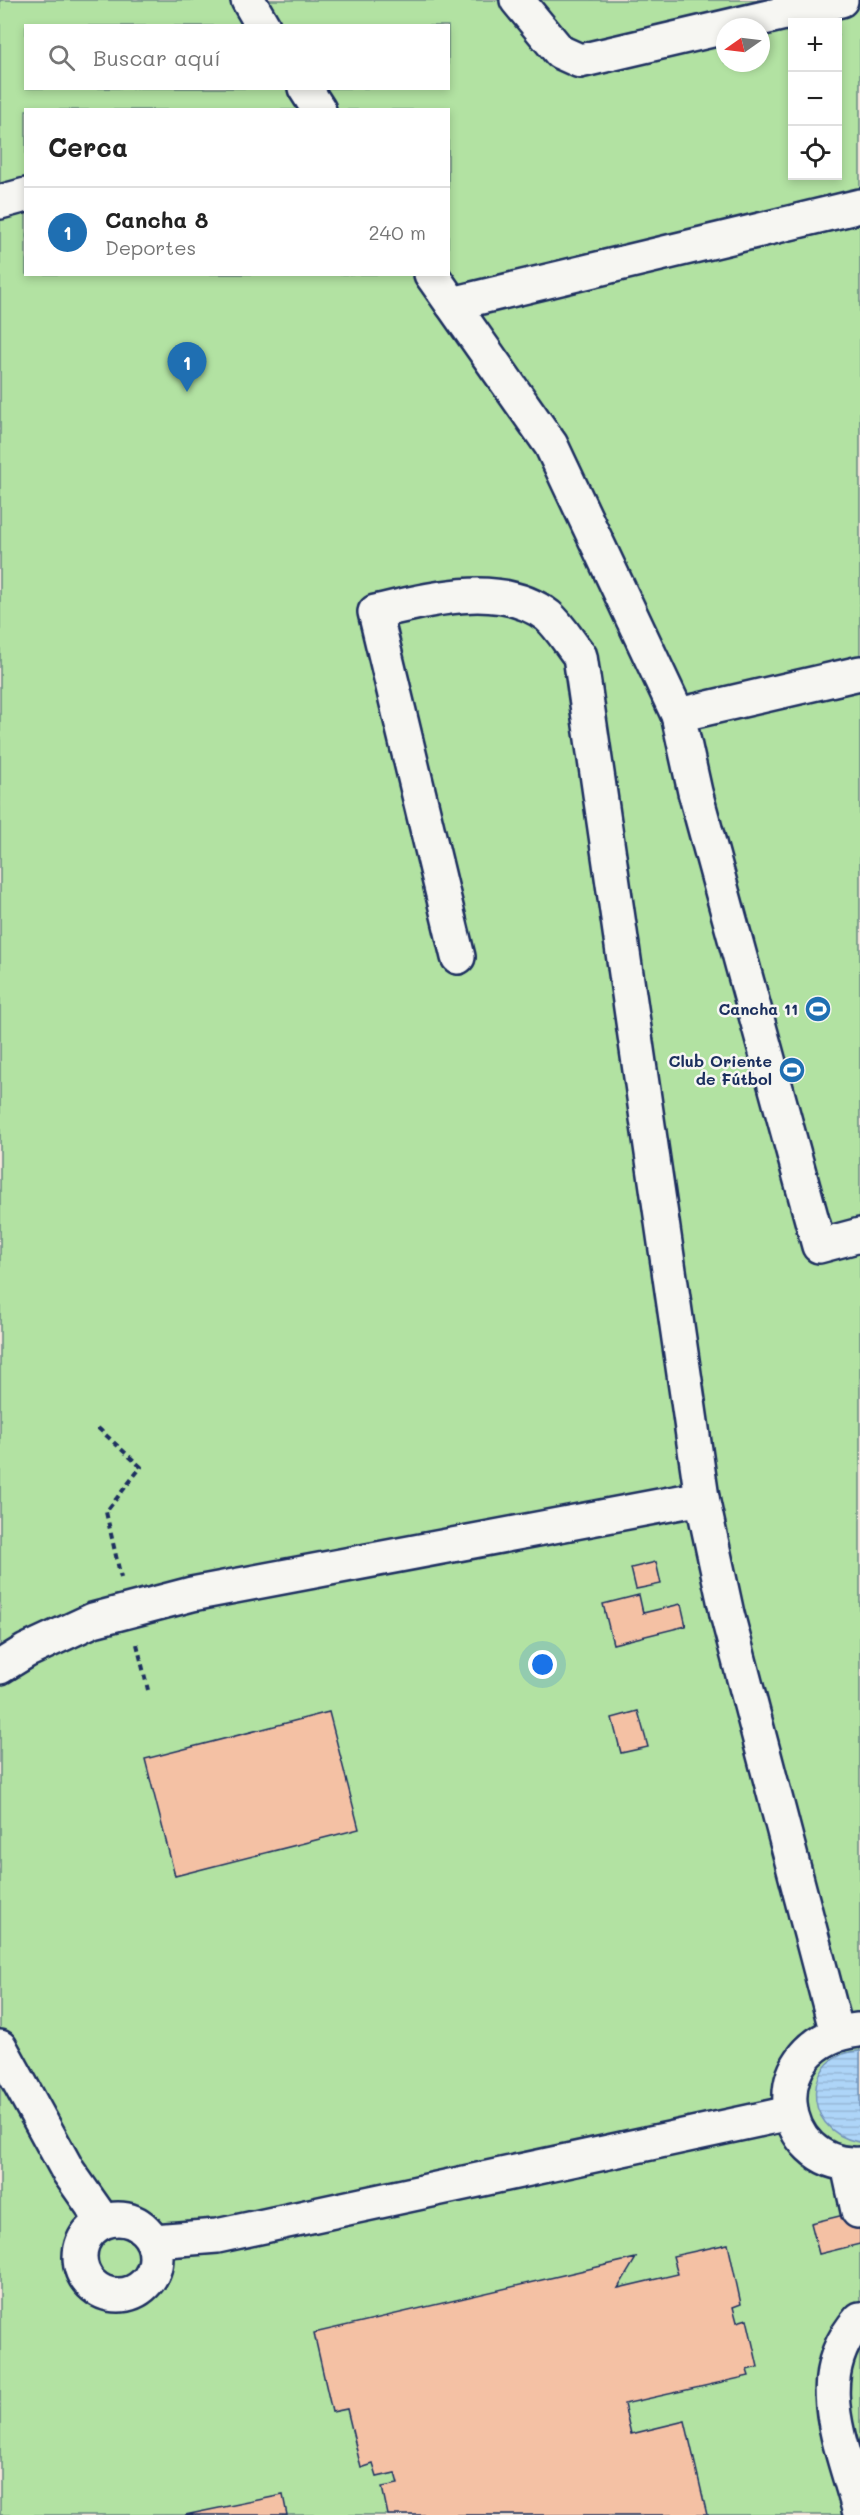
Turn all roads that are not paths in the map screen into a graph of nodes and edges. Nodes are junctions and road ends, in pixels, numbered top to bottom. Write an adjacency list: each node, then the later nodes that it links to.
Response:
1 (248, 0): 5 (lane)
2 (517, 0): 6 (lane)
3 (544, 0): 6 (lane)
4 (841, 0): 6 (lane)
5 (262, 24)
6 (560, 52)
7 (306, 90): 8 (lane)
8 (318, 108)
9 (24, 196): 10 (lane)
10 (0, 202)
11 (860, 206): 13 (lane)
12 (432, 276): 13 (lane)
13 (452, 304): 15 (lane)
14 (860, 673): 15 (lane)
15 (678, 715): 17 (lane)
16 (458, 957): 18 (lane)
17 (860, 1235)
18 (702, 1498): 19 (lane); 20 (lane)
19 (0, 1667)
20 (849, 2031): 22 (lane)
21 (0, 2047): 25 (lane)
22 (790, 2113): 23 (lane); 26 (lane)
23 (854, 2165): 24 (lane)
24 (858, 2211)
25 (103, 2221): 26 (lane); 26 (lane)
26 (153, 2241)
27 (860, 2319): 28 (lane)
28 (860, 2514)

